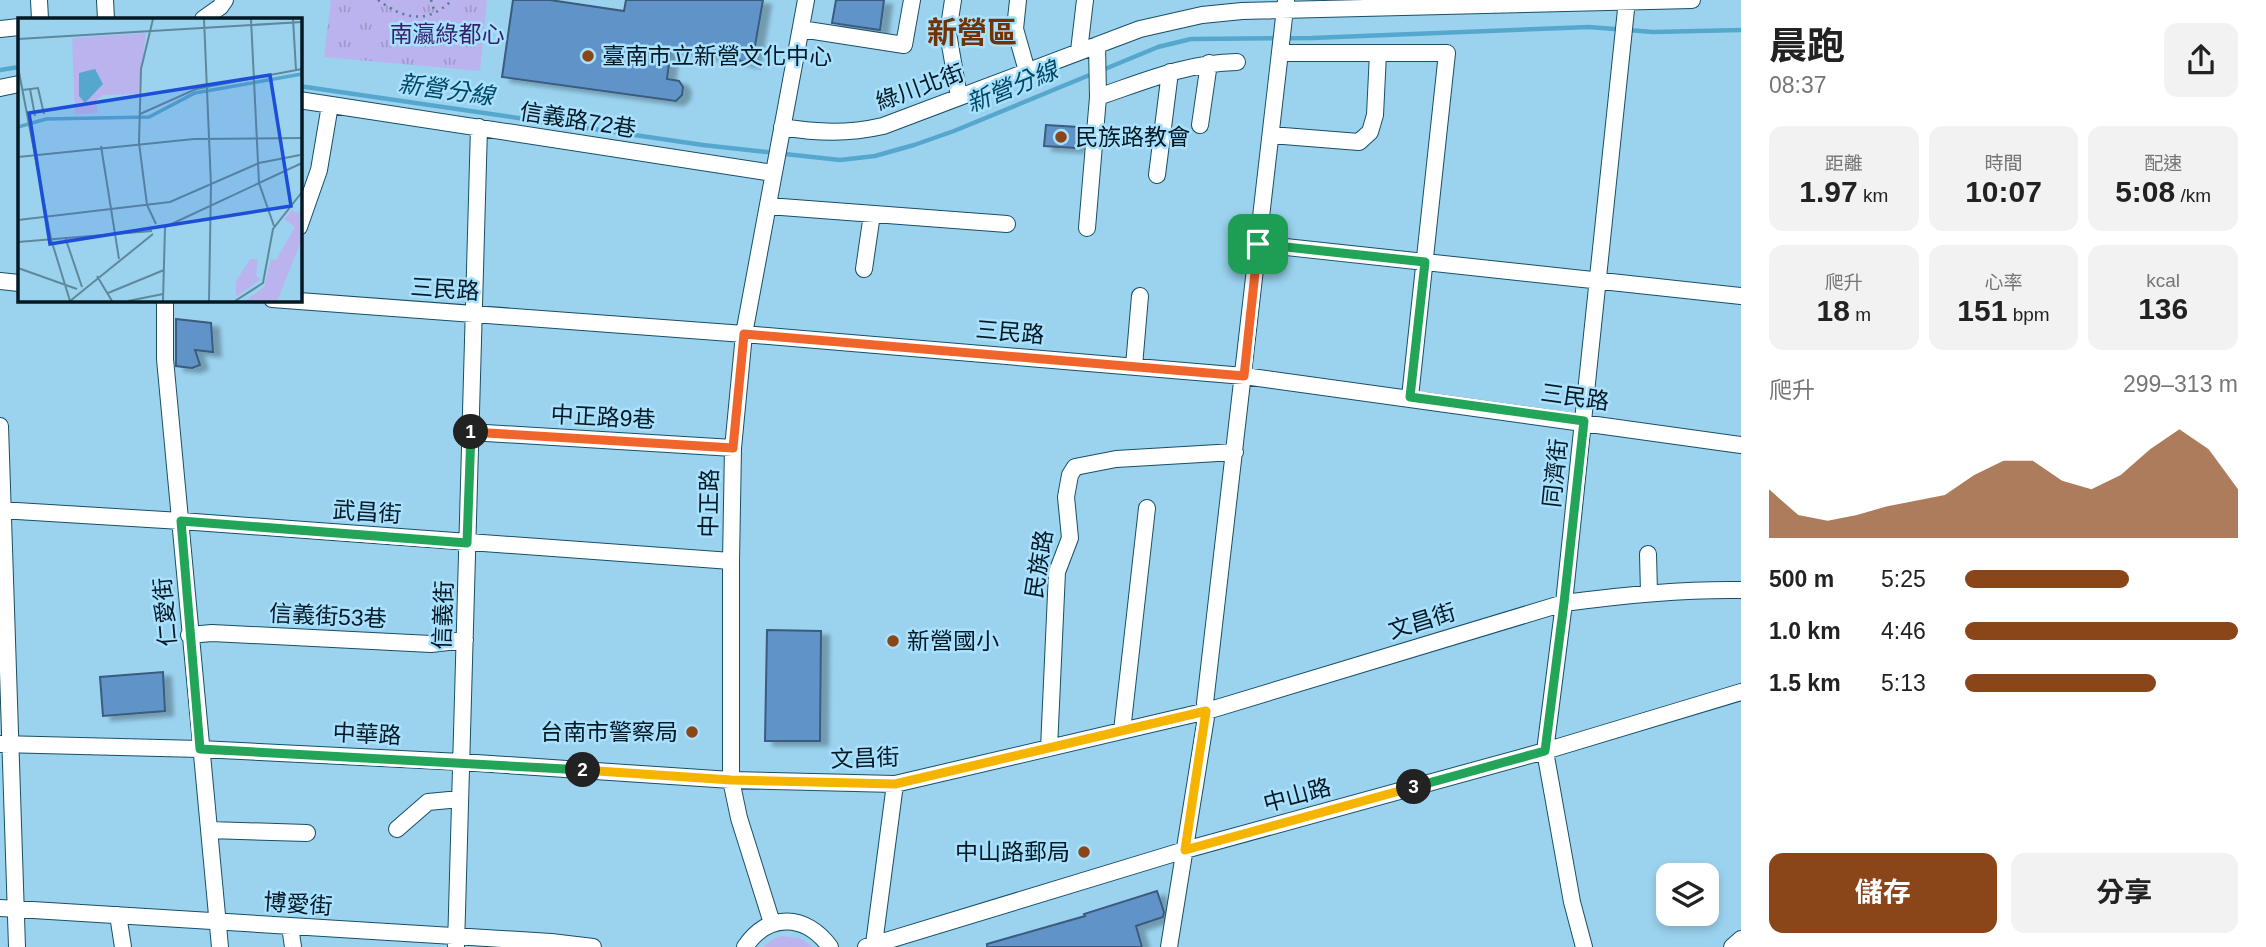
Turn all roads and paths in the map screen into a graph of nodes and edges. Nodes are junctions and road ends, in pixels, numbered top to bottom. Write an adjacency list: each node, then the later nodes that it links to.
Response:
1 (39, 0): 17 (street)
2 (105, 0): 18 (street)
3 (225, 0): 19 (street)
4 (378, 0): 16 (path)
5 (431, 0): 16 (path)
6 (452, 0): 16 (path)
7 (806, 0): 22 (street, 中正路)
8 (912, 0): 22 (street)
9 (953, 0): 34 (street)
10 (1018, 0): 29 (street)
11 (1085, 0): 23 (street)
12 (1627, 0): 13 (street, 綠川北街); 14 (street, 綠川北街); 52 (street, 同濟街)
13 (1692, 0)
14 (1404, 4): 15 (street, 綠川北街)
15 (1284, 12): 24 (street, 綠川北街); 25 (street)
16 (435, 13)
17 (40, 18)
18 (106, 18)
19 (204, 18)
20 (18, 27): 21 (street)
21 (0, 29)
22 (801, 29): 39 (street, 中正路)
23 (1079, 51): 24 (street, 綠川北街); 29 (street, 綠川北街)
24 (1097, 52): 33 (street)
25 (1280, 53): 26 (street); 40 (street)
26 (1378, 53): 40 (street); 49 (street)
27 (1209, 62): 28 (street); 30 (street); 37 (street)
28 (1237, 62)
29 (1027, 71): 34 (street, 綠川北街)
30 (1170, 72): 33 (street); 42 (street)
31 (18, 84): 32 (street)
32 (0, 88)
33 (1098, 90): 47 (street)
34 (959, 97): 39 (street, 綠川北街)
35 (301, 100): 36 (street, 信義路72巷)
36 (330, 105): 38 (street, 信義路72巷); 45 (street)
37 (1200, 125)
38 (479, 127): 41 (street, 信義路72巷); 58 (street, 信義街)
39 (781, 132): 41 (street, 中正路)
40 (1270, 135): 48 (street)
41 (774, 169): 43 (street, 中正路)
42 (1157, 174)
43 (768, 206): 44 (street); 59 (street, 中正路)
44 (872, 214): 46 (street); 50 (street)
45 (301, 221)
46 (1007, 224)
47 (1087, 228)
48 (1258, 244): 49 (street); 61 (street)
49 (1425, 262): 52 (street); 62 (street)
50 (864, 269)
51 (0, 281): 53 (street)
52 (1597, 281): 55 (street); 63 (street, 同濟街)
53 (18, 282)
54 (1140, 296): 60 (street)
55 (1741, 296)
56 (164, 301): 71 (street, 仁愛街)
57 (301, 301): 58 (street, 三民路)
58 (473, 314): 59 (street, 三民路); 65 (street, 信義街)
59 (744, 334): 60 (street, 三民路); 67 (street, 中正路)
60 (1134, 366): 61 (street, 三民路)
61 (1244, 376): 62 (street, 三民路); 68 (street)
62 (1410, 397): 63 (street, 三民路)
63 (1584, 421): 66 (street, 三民路); 77 (street, 同濟街)
64 (0, 426): 70 (street)
65 (470, 432): 67 (street, 中正路9巷); 72 (street, 信義街)
66 (1741, 445)
67 (733, 448): 74 (street, 中正路)
68 (1235, 452): 82 (street); 85 (street, 民族路)
69 (1147, 508): 83 (street)
70 (2, 510): 71 (street, 武昌街); 78 (street)
71 (181, 521): 72 (street, 武昌街); 79 (street, 仁愛街)
72 (467, 543): 74 (street, 武昌街); 80 (street, 信義街)
73 (1648, 554): 76 (street)
74 (730, 561): 89 (street, 中正路)
75 (1741, 590): 76 (street, 文昌街)
76 (1649, 593): 77 (street, 文昌街)
77 (1564, 603): 82 (street, 文昌街); 87 (street, 同濟街)
78 (3, 610): 84 (street)
79 (190, 635): 80 (street, 信義街53巷); 86 (street, 仁愛街)
80 (465, 640): 88 (street, 信義街)
81 (1741, 692): 87 (street, 中山路)
82 (1206, 711): 83 (street, 文昌街); 95 (street)
83 (1122, 731): 85 (street, 文昌街)
84 (4, 744): 86 (street, 中華路); 96 (street)
85 (1049, 748): 90 (street, 文昌街)
86 (200, 749): 88 (street, 中華路); 93 (street, 仁愛街)
87 (1545, 751): 95 (street, 中山路); 112 (street, 同濟街)
88 (461, 762): 89 (street, 中華路); 91 (street, 信義街)
89 (731, 780): 90 (street, 文昌街); 99 (street, 中正路)
90 (895, 784): 103 (street)
91 (460, 799): 92 (street); 102 (street, 信義街)
92 (397, 829)
93 (209, 830): 94 (street); 98 (street, 仁愛街)
94 (307, 833)
95 (1185, 850): 103 (street, 中山路); 111 (street)
96 (7, 909): 97 (street, 博愛街); 104 (street)
97 (118, 915): 98 (street, 博愛街); 105 (street)
98 (216, 920): 100 (street, 博愛街); 106 (street, 仁愛街)
99 (772, 923): 109 (street); 110 (street)
100 (290, 926): 102 (street, 博愛街); 107 (street)
101 (1741, 939): 113 (street)
102 (456, 942): 108 (street, 博愛街)
103 (870, 946)
104 (17, 947)
105 (123, 947)
106 (220, 947)
107 (293, 947)
108 (593, 947)
109 (745, 947)
110 (830, 947)
111 (1169, 947)
112 (1584, 947)
113 (1732, 947)

